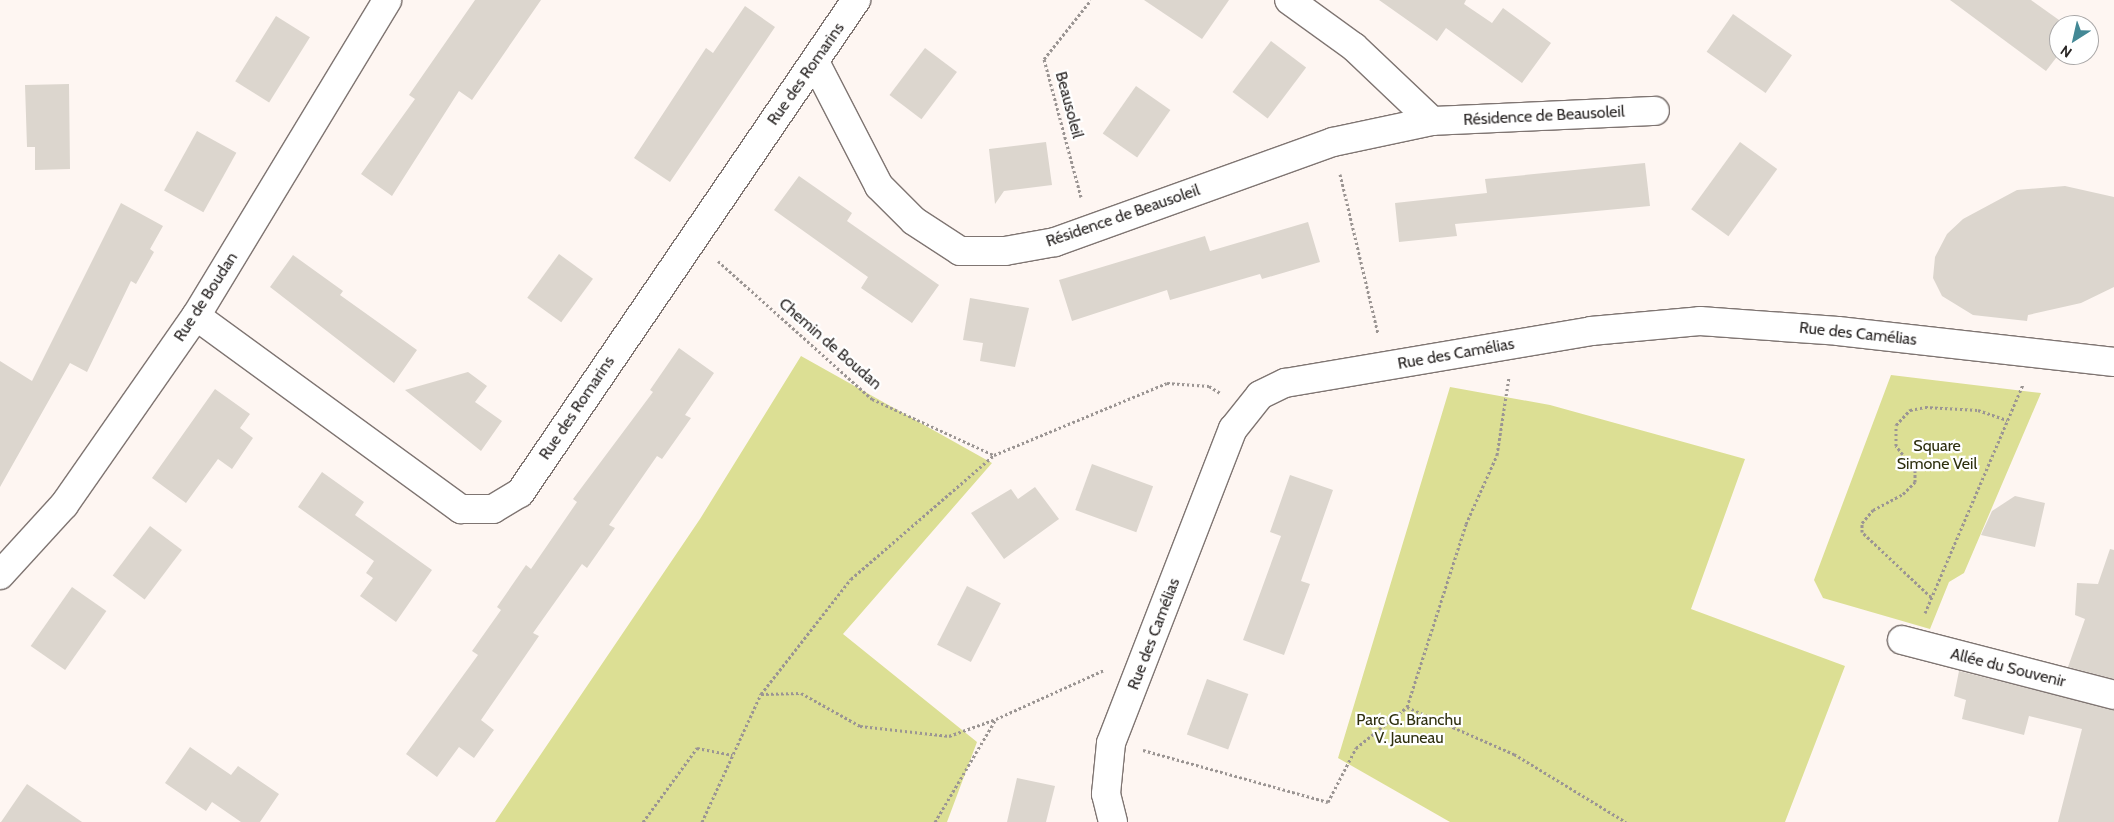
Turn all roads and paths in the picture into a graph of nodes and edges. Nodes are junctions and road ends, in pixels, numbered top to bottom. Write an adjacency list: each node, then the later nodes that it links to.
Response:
1 (856, 0): 5 (street, Rue des Romarins)
2 (1091, 0): 9 (path, Beausoleil)
3 (1289, 0): 7 (street)
4 (378, 3): 11 (street, Rue de Boudan)
5 (815, 62): 9 (street, Résidence de Beausoleil); 10 (street, Rue des Romarins)
6 (1655, 111): 7 (street, Résidence de Beausoleil)
7 (1432, 121): 8 (street, Résidence de Beausoleil)
8 (1334, 142): 9 (street, Résidence de Beausoleil); 15 (path)
9 (1089, 230)
10 (694, 237): 11 (street, Rue des Romarins); 18 (path, Chemin de Boudan)
11 (196, 316): 19 (street, Rue de Boudan)
12 (1514, 344): 13 (street, Rue des Camélias); 15 (street, Rue des Camélias); 25 (path)
13 (2036, 354): 14 (street, Rue des Camélias); 17 (path)
14 (2114, 362)
15 (1386, 366): 16 (street, Rue des Camélias)
16 (1245, 408): 18 (path); 22 (street, Rue des Camélias)
17 (2007, 420): 20 (path); 20 (path)
18 (994, 455): 23 (path)
19 (0, 575)
20 (1931, 597): 21 (path)
21 (1907, 642): 24 (street, Allée du Souvenir)
22 (1138, 678): 26 (path); 27 (street, Rue des Camélias)
23 (761, 694): 26 (path); 28 (path)
24 (2114, 695)
25 (1407, 707): 27 (path); 33 (path)
26 (996, 719): 31 (path)
27 (1111, 743): 32 (street, Rue des Camélias)
28 (732, 755): 29 (path); 30 (path)
29 (643, 822)
30 (702, 822)
31 (935, 822)
32 (1112, 822)
33 (1626, 822)

